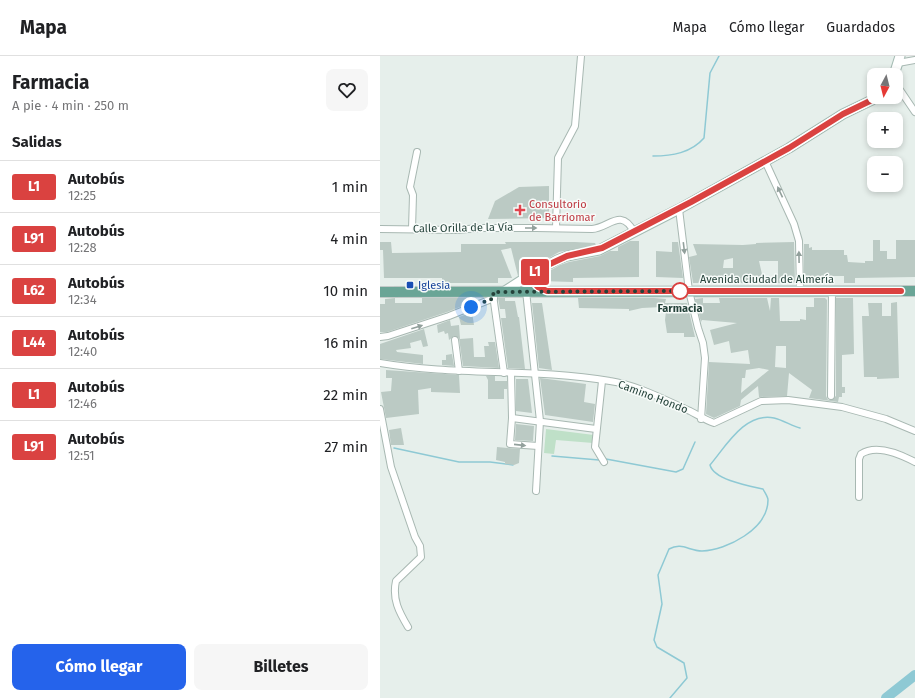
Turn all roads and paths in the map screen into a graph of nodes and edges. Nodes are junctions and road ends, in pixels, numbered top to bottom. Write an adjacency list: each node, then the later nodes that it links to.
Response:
1 (581, 56): 10 (street)
2 (899, 59): 3 (street)
3 (915, 60)
4 (903, 94): 6 (street)
5 (867, 102): 8 (main road)
6 (915, 112)
7 (417, 152): 12 (street)
8 (765, 161): 9 (main road); 20 (street, one-way to 8)
9 (679, 209): 13 (main road); 19 (street, one-way to 19)
10 (556, 228): 12 (street, Calle Orilla de la Vía, one-way to 10); 13 (street, Calle Orilla de la Vía)
11 (380, 229): 12 (street, Calle Orilla de la Vía)
12 (412, 229)
13 (634, 232): 14 (main road)
14 (533, 272): 15 (main road); 17 (main road)
15 (505, 291): 16 (main road, Avenida Ciudad de Almería); 24 (main road, Avenida Ciudad de Almería)
16 (526, 291): 17 (main road, Avenida Ciudad de Almería); 18 (main road); 30 (street)
17 (547, 291): 18 (main road, Avenida Ciudad de Almería)
18 (564, 291): 19 (main road, Avenida Ciudad de Almería)
19 (689, 291): 20 (main road, Avenida Ciudad de Almería); 35 (street)
20 (800, 291): 21 (main road, Avenida Ciudad de Almería)
21 (832, 291): 22 (main road, Avenida Ciudad de Almería); 32 (street)
22 (915, 291)
23 (380, 292): 24 (main road, Avenida Ciudad de Almería)
24 (493, 295): 25 (street, one-way to 24); 29 (street)
25 (380, 337)
26 (456, 340): 28 (street)
27 (380, 363): 28 (street, Camino Hondo)
28 (459, 371): 29 (street, Camino Hondo)
29 (508, 373): 30 (street, Camino Hondo); 34 (street)
30 (535, 373): 31 (street, Camino Hondo); 36 (street)
31 (602, 380): 35 (street, Camino Hondo); 37 (street)
32 (831, 396)
33 (380, 409): 44 (street)
34 (512, 418): 36 (street); 39 (street, one-way to 39)
35 (701, 419): 38 (street, Camino Hondo)
36 (540, 421): 37 (street); 39 (street)
37 (596, 429): 40 (street)
38 (915, 431)
39 (538, 446): 42 (street)
40 (604, 462)
41 (915, 462): 43 (street)
42 (536, 491)
43 (859, 497)
44 (408, 627)

